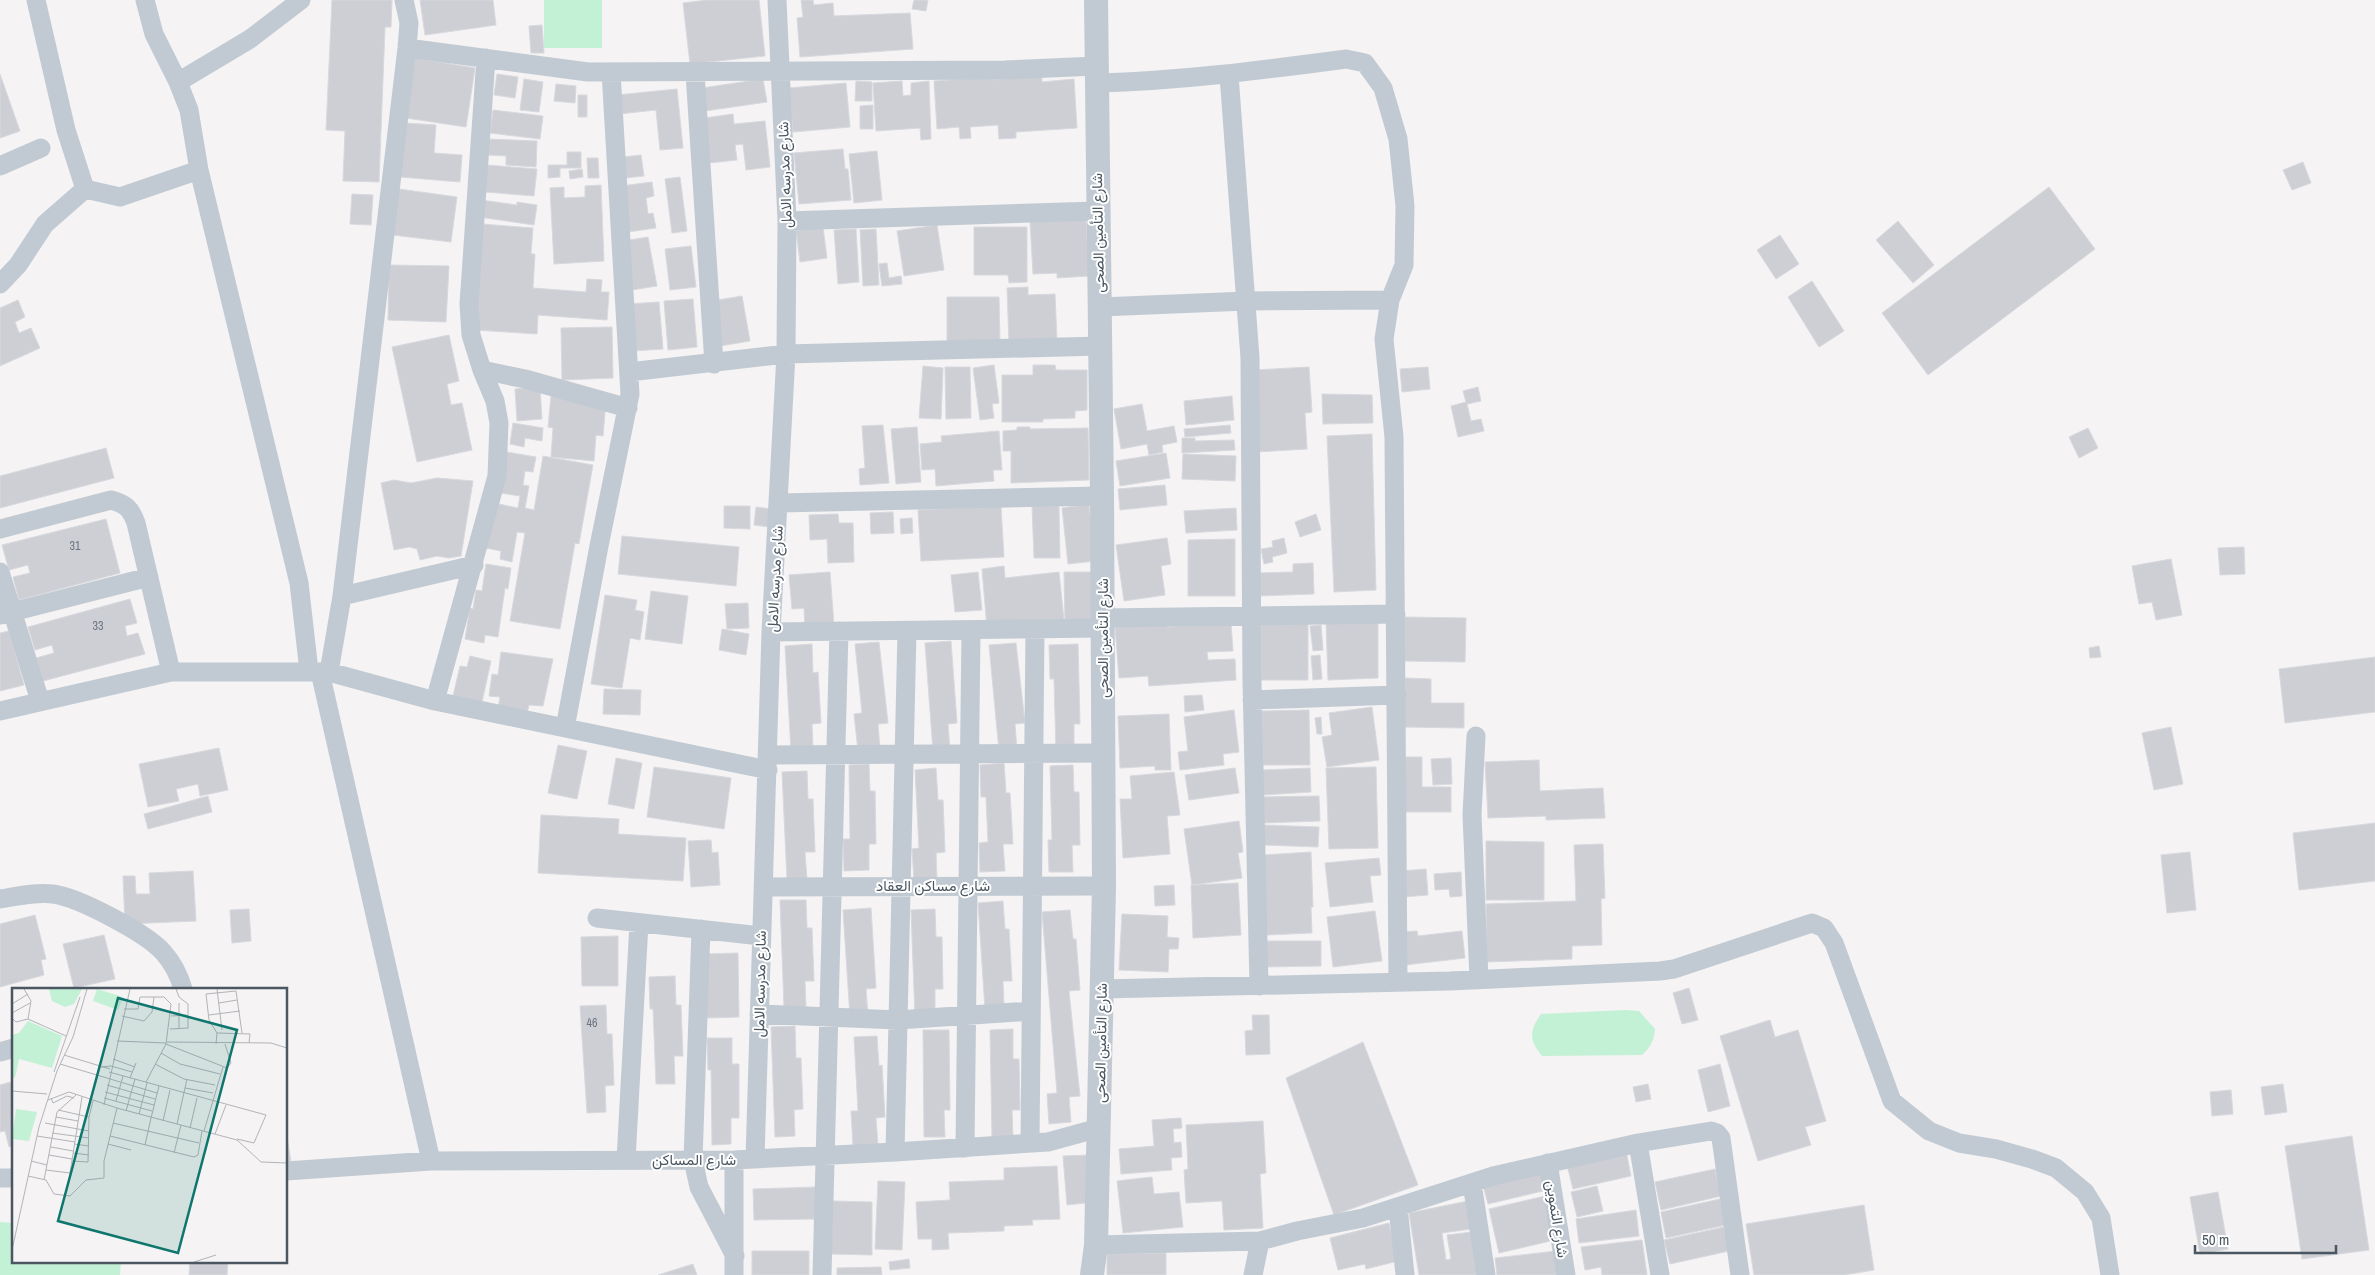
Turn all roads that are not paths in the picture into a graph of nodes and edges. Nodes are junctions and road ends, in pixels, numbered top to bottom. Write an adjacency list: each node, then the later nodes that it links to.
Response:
1 (36, 0): 18 (street)
2 (145, 0): 14 (street)
3 (301, 0): 14 (street)
4 (404, 0): 7 (street)
5 (777, 0): 10 (street, شارع مدرسه الامل)
6 (1096, 0): 12 (street, شارع التأمين الصحى)
7 (408, 48): 8 (street); 37 (street)
8 (486, 58): 9 (street); 28 (street)
9 (611, 72): 11 (street); 29 (street)
10 (781, 72): 11 (street); 12 (street); 20 (street, شارع مدرسه الامل)
11 (695, 73): 27 (street)
12 (1096, 74): 13 (street); 19 (street, شارع التأمين الصحى)
13 (1229, 75): 22 (street); 23 (street)
14 (178, 82): 17 (street)
15 (41, 148): 16 (street)
16 (0, 166)
17 (199, 170): 18 (street); 48 (street)
18 (86, 189): 21 (street)
19 (1098, 211): 20 (street); 24 (street, شارع التأمين الصحى)
20 (787, 221): 26 (street, شارع مدرسه الامل)
21 (0, 284)
22 (1390, 300): 23 (street); 39 (street)
23 (1247, 301): 24 (street); 40 (street)
24 (1100, 307): 25 (street, شارع التأمين الصحى)
25 (1100, 346): 26 (street); 31 (street, شارع التأمين الصحى)
26 (786, 354): 27 (street); 32 (street, شارع مدرسه الامل)
27 (714, 364): 29 (street)
28 (482, 370): 30 (street); 34 (street)
29 (629, 372): 30 (street)
30 (628, 408): 54 (street)
31 (1102, 496): 32 (street); 41 (street, شارع التأمين الصحى)
32 (779, 503): 46 (street, شارع مدرسه الامل)
33 (0, 529): 36 (street)
34 (474, 565): 37 (street); 52 (street)
35 (0, 572): 38 (street)
36 (149, 577): 38 (street); 47 (street)
37 (342, 596): 48 (street)
38 (6, 614): 51 (street)
39 (1396, 614): 40 (street); 49 (street)
40 (1252, 615): 41 (street); 50 (street)
41 (1103, 623): 42 (street); 57 (street, شارع التأمين الصحى)
42 (1035, 629): 44 (street); 56 (street)
43 (907, 630): 44 (street); 45 (street); 58 (street)
44 (971, 630): 59 (street)
45 (839, 631): 46 (street); 60 (street)
46 (772, 632): 61 (street, شارع مدرسه الامل)
47 (171, 672): 48 (street); 51 (street)
48 (319, 672): 52 (street); 93 (street)
49 (1397, 695): 50 (street); 74 (street)
50 (1252, 700): 75 (street)
51 (40, 701): 53 (street)
52 (435, 701): 54 (street)
53 (0, 711)
54 (565, 728): 61 (street)
55 (1476, 736): 73 (street)
56 (1034, 753): 57 (street); 59 (street); 64 (street)
57 (1103, 753): 65 (street, شارع التأمين الصحى)
58 (904, 754): 59 (street); 60 (street); 62 (street)
59 (969, 754): 63 (street)
60 (836, 755): 61 (street); 67 (street)
61 (768, 763): 66 (street, شارع مدرسه الامل)
62 (901, 886): 63 (street, شارع مساكن العقاد); 67 (street, شارع مساكن العقاد); 82 (street)
63 (968, 886): 64 (street, شارع مساكن العقاد); 80 (street)
64 (1033, 886): 65 (street, شارع مساكن العقاد); 78 (street)
65 (1104, 886): 77 (street, شارع التأمين الصحى)
66 (763, 887): 67 (street, شارع مساكن العقاد); 72 (street, شارع مدرسه الامل)
67 (832, 887): 81 (street)
68 (0, 899): 76 (street)
69 (597, 918): 70 (street)
70 (639, 923): 71 (street); 90 (street)
71 (701, 929): 72 (street); 91 (street)
72 (761, 936): 79 (street, شارع مدرسه الامل)
73 (1479, 980): 74 (street); 110 (street)
74 (1398, 982): 75 (street)
75 (1258, 986): 77 (street)
76 (183, 988)
77 (1102, 989): 83 (street, شارع التأمين الصحى)
78 (1031, 1011): 80 (street); 85 (street)
79 (759, 1014): 81 (street); 89 (street, شارع مدرسه الامل)
80 (966, 1015): 82 (street); 86 (street)
81 (828, 1017): 82 (street); 88 (street)
82 (898, 1020): 87 (street)
83 (1100, 1128): 85 (street, شارع المساكن); 99 (street, شارع التأمين الصحى)
84 (1638, 1143): 94 (street); 108 (street); 109 (street)
85 (1030, 1144): 86 (street, شارع المساكن)
86 (965, 1148): 87 (street, شارع المساكن)
87 (895, 1152): 88 (street, شارع المساكن)
88 (825, 1156): 89 (street, شارع المساكن); 102 (street)
89 (755, 1159): 92 (street, شارع المساكن)
90 (626, 1160): 91 (street, شارع المساكن); 93 (street, شارع المساكن)
91 (693, 1160): 92 (street, شارع المساكن); 100 (street)
92 (734, 1160): 100 (street)
93 (431, 1161): 95 (street, شارع المساكن)
94 (1548, 1163): 96 (street); 107 (street, شارع التموين)
95 (288, 1171)
96 (1472, 1183): 97 (street); 106 (street)
97 (1398, 1207): 98 (street); 105 (street)
98 (1260, 1241): 99 (street); 104 (street)
99 (1096, 1245): 103 (street, شارع التأمين الصحى)
100 (735, 1256): 101 (street)
101 (734, 1275)
102 (822, 1275)
103 (1092, 1275)
104 (1254, 1275)
105 (1405, 1275)
106 (1486, 1275)
107 (1566, 1275)
108 (1660, 1275)
109 (1740, 1275)
110 (2110, 1275)

